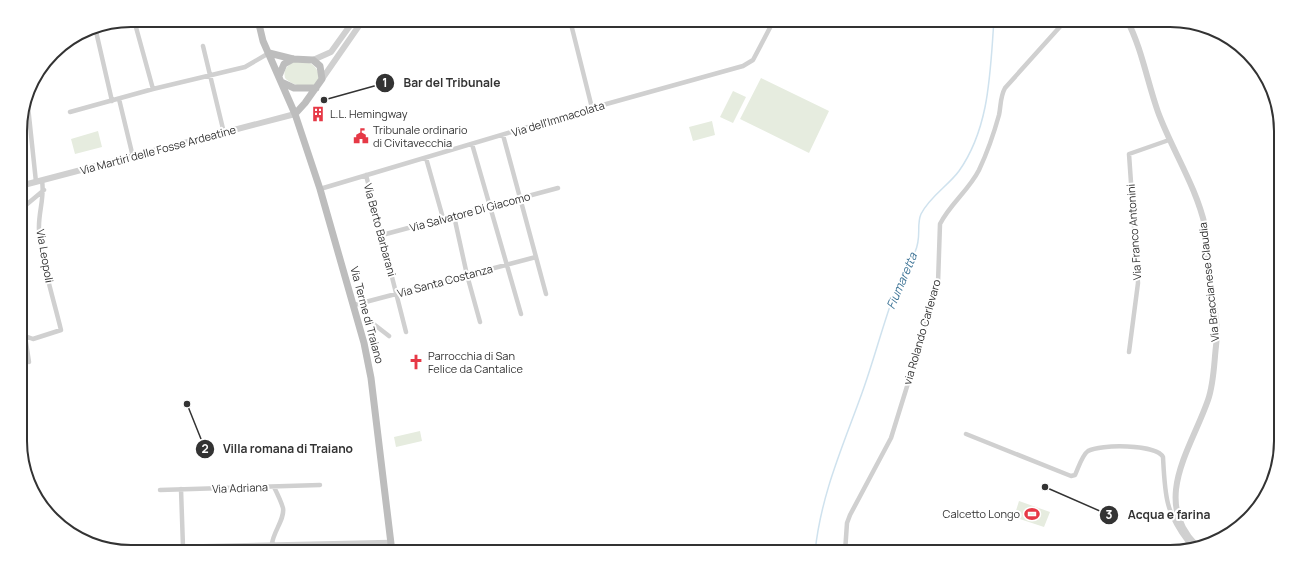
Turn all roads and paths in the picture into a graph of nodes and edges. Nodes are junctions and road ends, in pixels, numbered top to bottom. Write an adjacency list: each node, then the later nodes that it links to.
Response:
1 (136, 27): 18 (street)
2 (259, 27): 11 (main road)
3 (349, 27): 13 (street)
4 (358, 27): 16 (street)
5 (572, 27): 21 (street)
6 (770, 27): 21 (street, Via dell'Immacolata)
7 (1060, 27): 68 (street, via Rolando Carlevaro)
8 (1130, 27): 27 (street, Via Braccianese Claudia)
9 (96, 32): 20 (street)
10 (203, 46): 14 (street)
11 (269, 53): 12 (main road); 14 (street); 15 (main road, Via Terme di Traiano)
12 (293, 59): 13 (main road); 15 (main road)
13 (313, 60): 16 (main road)
14 (210, 75): 18 (street); 25 (street)
15 (280, 79): 17 (main road); 24 (main road, Via Terme di Traiano)
16 (322, 79): 17 (main road)
17 (316, 88): 24 (main road)
18 (153, 89): 19 (street)
19 (119, 98): 20 (street); 29 (street)
20 (112, 100): 23 (street)
21 (592, 108): 26 (street, Via dell'Immacolata)
22 (29, 112): 32 (street, Via Leopoli)
23 (70, 112)
24 (295, 114): 25 (street, Via Martiri delle Fosse Ardeatine); 35 (main road, Via Terme di Traiano)
25 (224, 133): 29 (street, Via Martiri delle Fosse Ardeatine)
26 (503, 135): 28 (street, Via dell'Immacolata); 37 (street)
27 (1169, 140): 55 (street, Via Franco Antonini); 63 (street, Via Braccianese Claudia)
28 (472, 144): 30 (street, Via dell'Immacolata); 39 (street)
29 (134, 157): 32 (street, Via Martiri delle Fosse Ardeatine)
30 (426, 158): 31 (street, Via dell'Immacolata); 41 (street)
31 (366, 175): 35 (street, Via dell'Immacolata); 42 (street, Via Berto Barbarani)
32 (39, 181): 33 (street, Via Martiri delle Fosse Ardeatine); 36 (street, Via Leopoli)
33 (27, 184)
34 (558, 188): 37 (street, Via Salvatore Di Giacomo)
35 (320, 189): 48 (main road, Via Terme di Traiano)
36 (44, 190): 38 (street); 53 (street, Via Leopoli)
37 (520, 198): 39 (street, Via Salvatore Di Giacomo); 43 (street)
38 (27, 204)
39 (490, 206): 40 (street, Via Salvatore Di Giacomo); 44 (street)
40 (454, 216): 41 (street, Via Salvatore Di Giacomo); 45 (street)
41 (443, 218): 42 (street, Via Salvatore Di Giacomo)
42 (382, 235): 46 (street, Via Berto Barbarani)
43 (536, 257): 44 (street, Via Santa Costanza); 47 (street)
44 (507, 264): 45 (street, Via Santa Costanza); 49 (street)
45 (467, 275): 46 (street, Via Santa Costanza); 50 (street)
46 (397, 294): 48 (street, Via Santa Costanza); 51 (street, Via Berto Barbarani)
47 (546, 294)
48 (357, 304): 52 (street, Via Terme di Traiano); 62 (main road, Via Terme di Traiano)
49 (521, 314)
50 (480, 322)
51 (406, 332)
52 (389, 336)
53 (27, 337)
54 (27, 349): 56 (street)
55 (1128, 352)
56 (29, 362)
57 (966, 434): 63 (street)
58 (320, 486): 59 (street, Via Adriana)
59 (274, 487): 60 (street, Via Adriana); 64 (street)
60 (181, 489): 61 (street, Via Adriana); 65 (street)
61 (160, 490)
62 (390, 542): 64 (street); 67 (main road, Via Terme di Traiano)
63 (1192, 543)
64 (272, 544): 66 (street)
65 (183, 545)
66 (242, 545)
67 (391, 545)
68 (845, 545)

